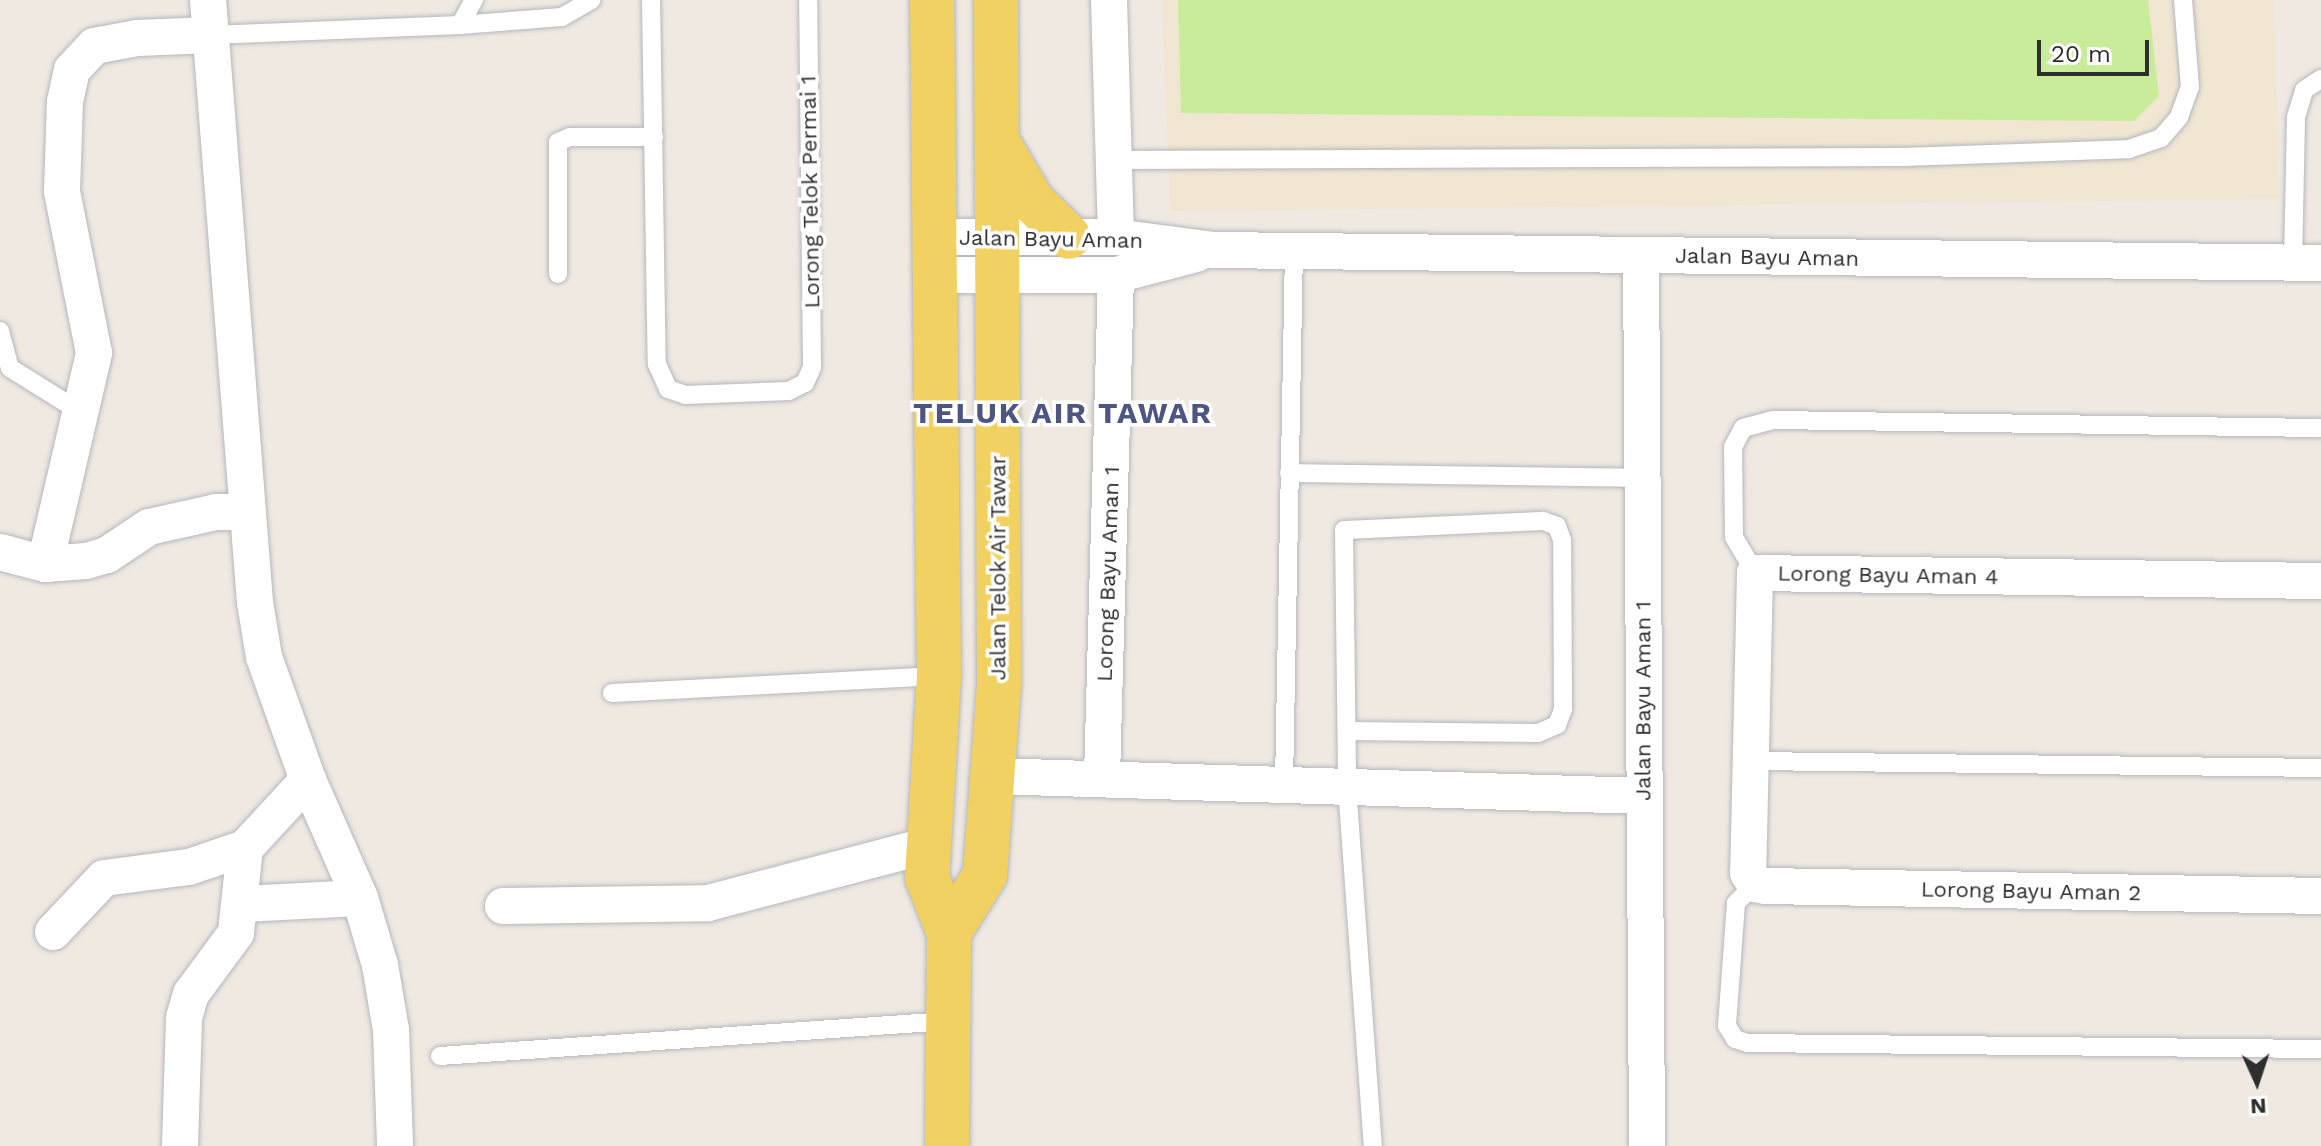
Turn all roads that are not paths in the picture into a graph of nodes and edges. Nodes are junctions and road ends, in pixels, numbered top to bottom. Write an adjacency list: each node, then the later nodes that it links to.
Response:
1 (474, 0): 10 (lane)
2 (592, 0): 10 (lane)
3 (651, 0): 12 (lane)
4 (808, 0): 12 (lane, Lorong Telok Permai 1)
5 (932, 0): 20 (main road)
6 (996, 0): 13 (main road, Jalan Telok Air Tawar)
7 (1109, 0): 14 (street)
8 (2183, 0): 14 (lane)
9 (209, 17): 10 (lane); 26 (street); 30 (street)
10 (460, 25)
11 (2321, 79): 22 (lane)
12 (654, 137): 23 (lane)
13 (996, 139): 15 (main road); 21 (main road, Jalan Telok Air Tawar)
14 (1114, 160): 16 (street)
15 (1069, 237): 16 (street, Jalan Bayu Aman); 21 (street, Jalan Bayu Aman)
16 (1116, 237): 17 (street, Jalan Bayu Aman)
17 (1214, 250): 18 (street, Jalan Bayu Aman); 24 (street, Jalan Bayu Aman)
18 (1294, 250): 19 (street, Jalan Bayu Aman); 28 (lane)
19 (1641, 255): 22 (street, Jalan Bayu Aman); 29 (street, Jalan Bayu Aman 1)
20 (936, 256): 21 (street, Jalan Bayu Aman); 35 (main road)
21 (996, 256): 24 (street, Jalan Bayu Aman); 40 (main road, Jalan Telok Air Tawar)
22 (2307, 263)
23 (558, 274)
24 (1116, 275): 41 (street, Lorong Bayu Aman 1)
25 (0, 331): 26 (lane)
26 (79, 411): 32 (street)
27 (2321, 428): 33 (lane)
28 (1289, 473): 29 (lane); 43 (lane)
29 (1642, 478): 45 (street, Jalan Bayu Aman 1)
30 (247, 512): 32 (street); 42 (street)
31 (0, 552): 32 (street)
32 (45, 564)
33 (1755, 573): 34 (street, Lorong Bayu Aman 4); 38 (street, Lorong Bayu Aman 4)
34 (2321, 581)
35 (939, 676): 36 (lane); 46 (main road)
36 (612, 693)
37 (1348, 731): 37 (lane); 44 (lane)
38 (1751, 761): 39 (lane); 48 (street, Lorong Bayu Aman 4)
39 (2321, 768)
40 (992, 776): 41 (street); 54 (main road, Jalan Telok Air Tawar)
41 (1102, 777): 43 (street)
42 (308, 780): 47 (street); 50 (street)
43 (1284, 784): 44 (street)
44 (1347, 786): 45 (street); 61 (lane)
45 (1644, 796): 62 (street, Jalan Bayu Aman 1)
46 (929, 845): 52 (street); 54 (main road)
47 (245, 848): 51 (street); 53 (street)
48 (1752, 878): 49 (street, Lorong Bayu Aman 2); 56 (lane)
49 (2321, 896)
50 (360, 898): 51 (street); 59 (street)
51 (243, 904): 58 (street)
52 (503, 906)
53 (53, 932)
54 (949, 933): 55 (main road)
55 (948, 1021): 57 (lane); 60 (main road)
56 (2321, 1049)
57 (440, 1056)
58 (180, 1146)
59 (395, 1146)
60 (947, 1146)
61 (1373, 1146)
62 (1647, 1146)

